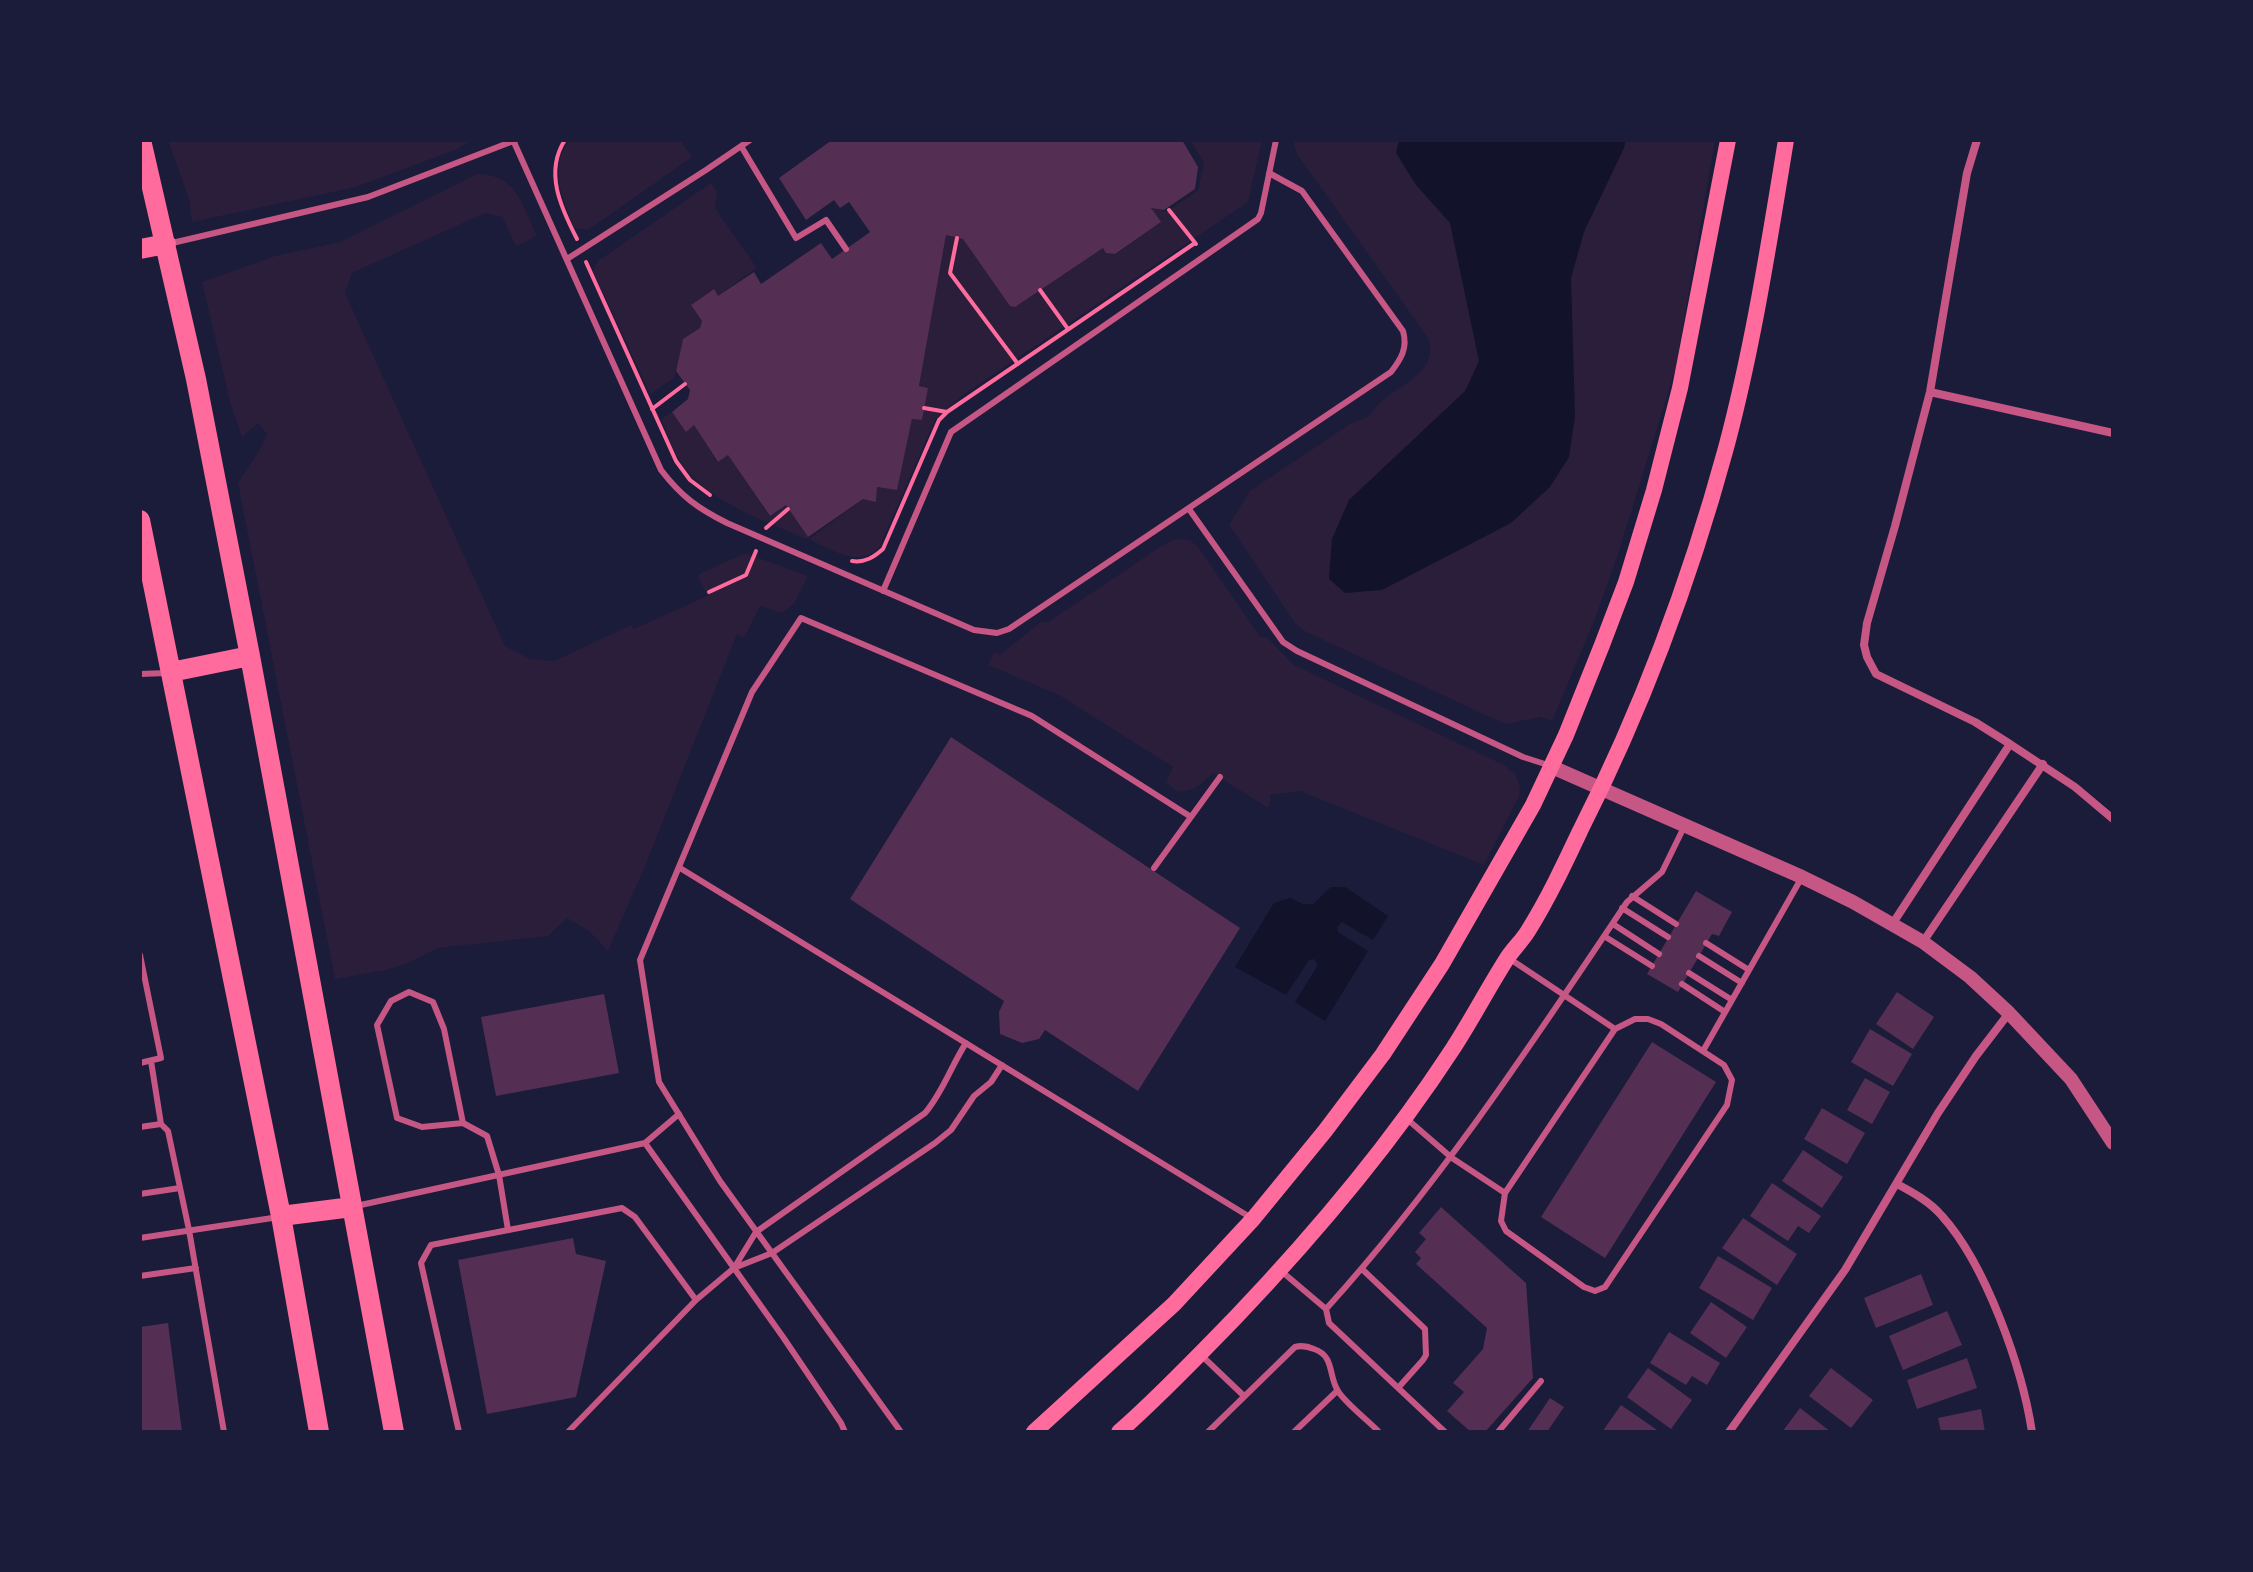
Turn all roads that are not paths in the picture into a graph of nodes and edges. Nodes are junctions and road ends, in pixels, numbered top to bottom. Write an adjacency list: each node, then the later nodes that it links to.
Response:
1 (141, 140): 10 (main road)
2 (750, 140): 8 (lane)
3 (1276, 140): 9 (lane)
4 (1728, 140): 24 (main road)
5 (1786, 140): 26 (main road)
6 (1977, 140): 14 (street)
7 (514, 141): 10 (lane); 13 (lane)
8 (741, 146): 12 (lane); 13 (lane)
9 (1269, 173): 16 (lane); 18 (lane)
10 (166, 244): 11 (main road); 19 (main road)
11 (140, 249)
12 (846, 249)
13 (567, 259): 18 (lane)
14 (1930, 392): 15 (street); 22 (street)
15 (2113, 433)
16 (1189, 509): 18 (lane); 24 (lane)
17 (140, 520): 20 (main road)
18 (883, 591)
19 (250, 656): 20 (main road); 74 (main road)
20 (171, 672): 21 (lane); 75 (main road)
21 (140, 674)
22 (2010, 744): 23 (street); 35 (street)
23 (2043, 764): 28 (street); 40 (street)
24 (1552, 767): 26 (street); 76 (main road)
25 (1220, 777): 27 (lane)
26 (1602, 789): 29 (street); 45 (main road)
27 (1191, 817): 30 (lane); 31 (lane)
28 (2113, 819)
29 (1686, 825): 32 (street); 33 (lane)
30 (680, 868): 56 (lane); 61 (lane)
31 (1154, 868)
32 (1802, 877): 35 (street); 47 (lane)
33 (1632, 896): 34 (lane); 37 (lane)
34 (1622, 908): 36 (lane); 39 (lane)
35 (1893, 923): 40 (street)
36 (1613, 924): 38 (lane); 42 (lane)
37 (1676, 924)
38 (1604, 936): 46 (lane); 51 (lane)
39 (1668, 937)
40 (1923, 942): 54 (street)
41 (1706, 943): 47 (lane)
42 (1659, 954)
43 (140, 955): 58 (lane)
44 (1699, 956): 49 (lane)
45 (1507, 958): 51 (lane); 62 (main road)
46 (1652, 966)
47 (1749, 970): 49 (lane)
48 (1689, 973): 52 (lane)
49 (1742, 983): 52 (lane)
50 (1682, 984): 53 (lane)
51 (1564, 995): 55 (lane); 68 (lane)
52 (1732, 1000): 53 (lane)
53 (1725, 1012): 57 (lane)
54 (2009, 1013): 67 (street); 70 (street)
55 (1615, 1029): 57 (lane); 72 (lane)
56 (966, 1043): 60 (lane); 79 (lane)
57 (1703, 1051): 72 (lane)
58 (151, 1061): 59 (lane); 64 (lane)
59 (140, 1063)
60 (1002, 1065): 76 (lane); 81 (lane)
61 (679, 1114): 66 (lane); 79 (lane)
62 (1404, 1117): 68 (lane); 85 (main road)
63 (463, 1123): 63 (lane); 69 (lane)
64 (161, 1124): 65 (lane); 71 (lane)
65 (140, 1127)
66 (645, 1143): 69 (lane); 83 (lane)
67 (2113, 1143)
68 (1452, 1158): 72 (lane); 84 (lane)
69 (499, 1175): 74 (lane); 78 (lane)
70 (1897, 1184): 108 (street); 109 (street)
71 (180, 1188): 73 (lane); 77 (lane)
72 (1505, 1193)
73 (140, 1194)
74 (352, 1207): 75 (main road); 96 (main road)
75 (281, 1216): 77 (lane); 95 (main road)
76 (1253, 1219): 101 (main road)
77 (189, 1230): 80 (lane); 82 (lane)
78 (508, 1230): 87 (lane); 97 (lane)
79 (756, 1232): 81 (lane); 83 (lane)
80 (140, 1238)
81 (772, 1253): 83 (lane); 100 (lane)
82 (196, 1268): 86 (lane); 94 (lane)
83 (734, 1268): 87 (lane); 99 (lane)
84 (1362, 1269): 88 (lane); 91 (lane)
85 (1280, 1270): 88 (lane); 89 (main road)
86 (140, 1276)
87 (696, 1300): 98 (lane)
88 (1326, 1309): 91 (lane)
89 (1200, 1354): 93 (lane); 102 (main road)
90 (1541, 1381): 107 (lane)
91 (1398, 1388): 106 (lane)
92 (1337, 1391): 93 (lane); 104 (lane); 105 (lane)
93 (1244, 1396): 103 (lane)
94 (224, 1432)
95 (319, 1432)
96 (394, 1432)
97 (459, 1432)
98 (568, 1432)
99 (845, 1432)
100 (901, 1432)
101 (1034, 1432)
102 (1119, 1432)
103 (1208, 1432)
104 (1294, 1432)
105 (1379, 1432)
106 (1445, 1432)
107 (1498, 1432)
108 (1729, 1432)
109 (2032, 1432)

